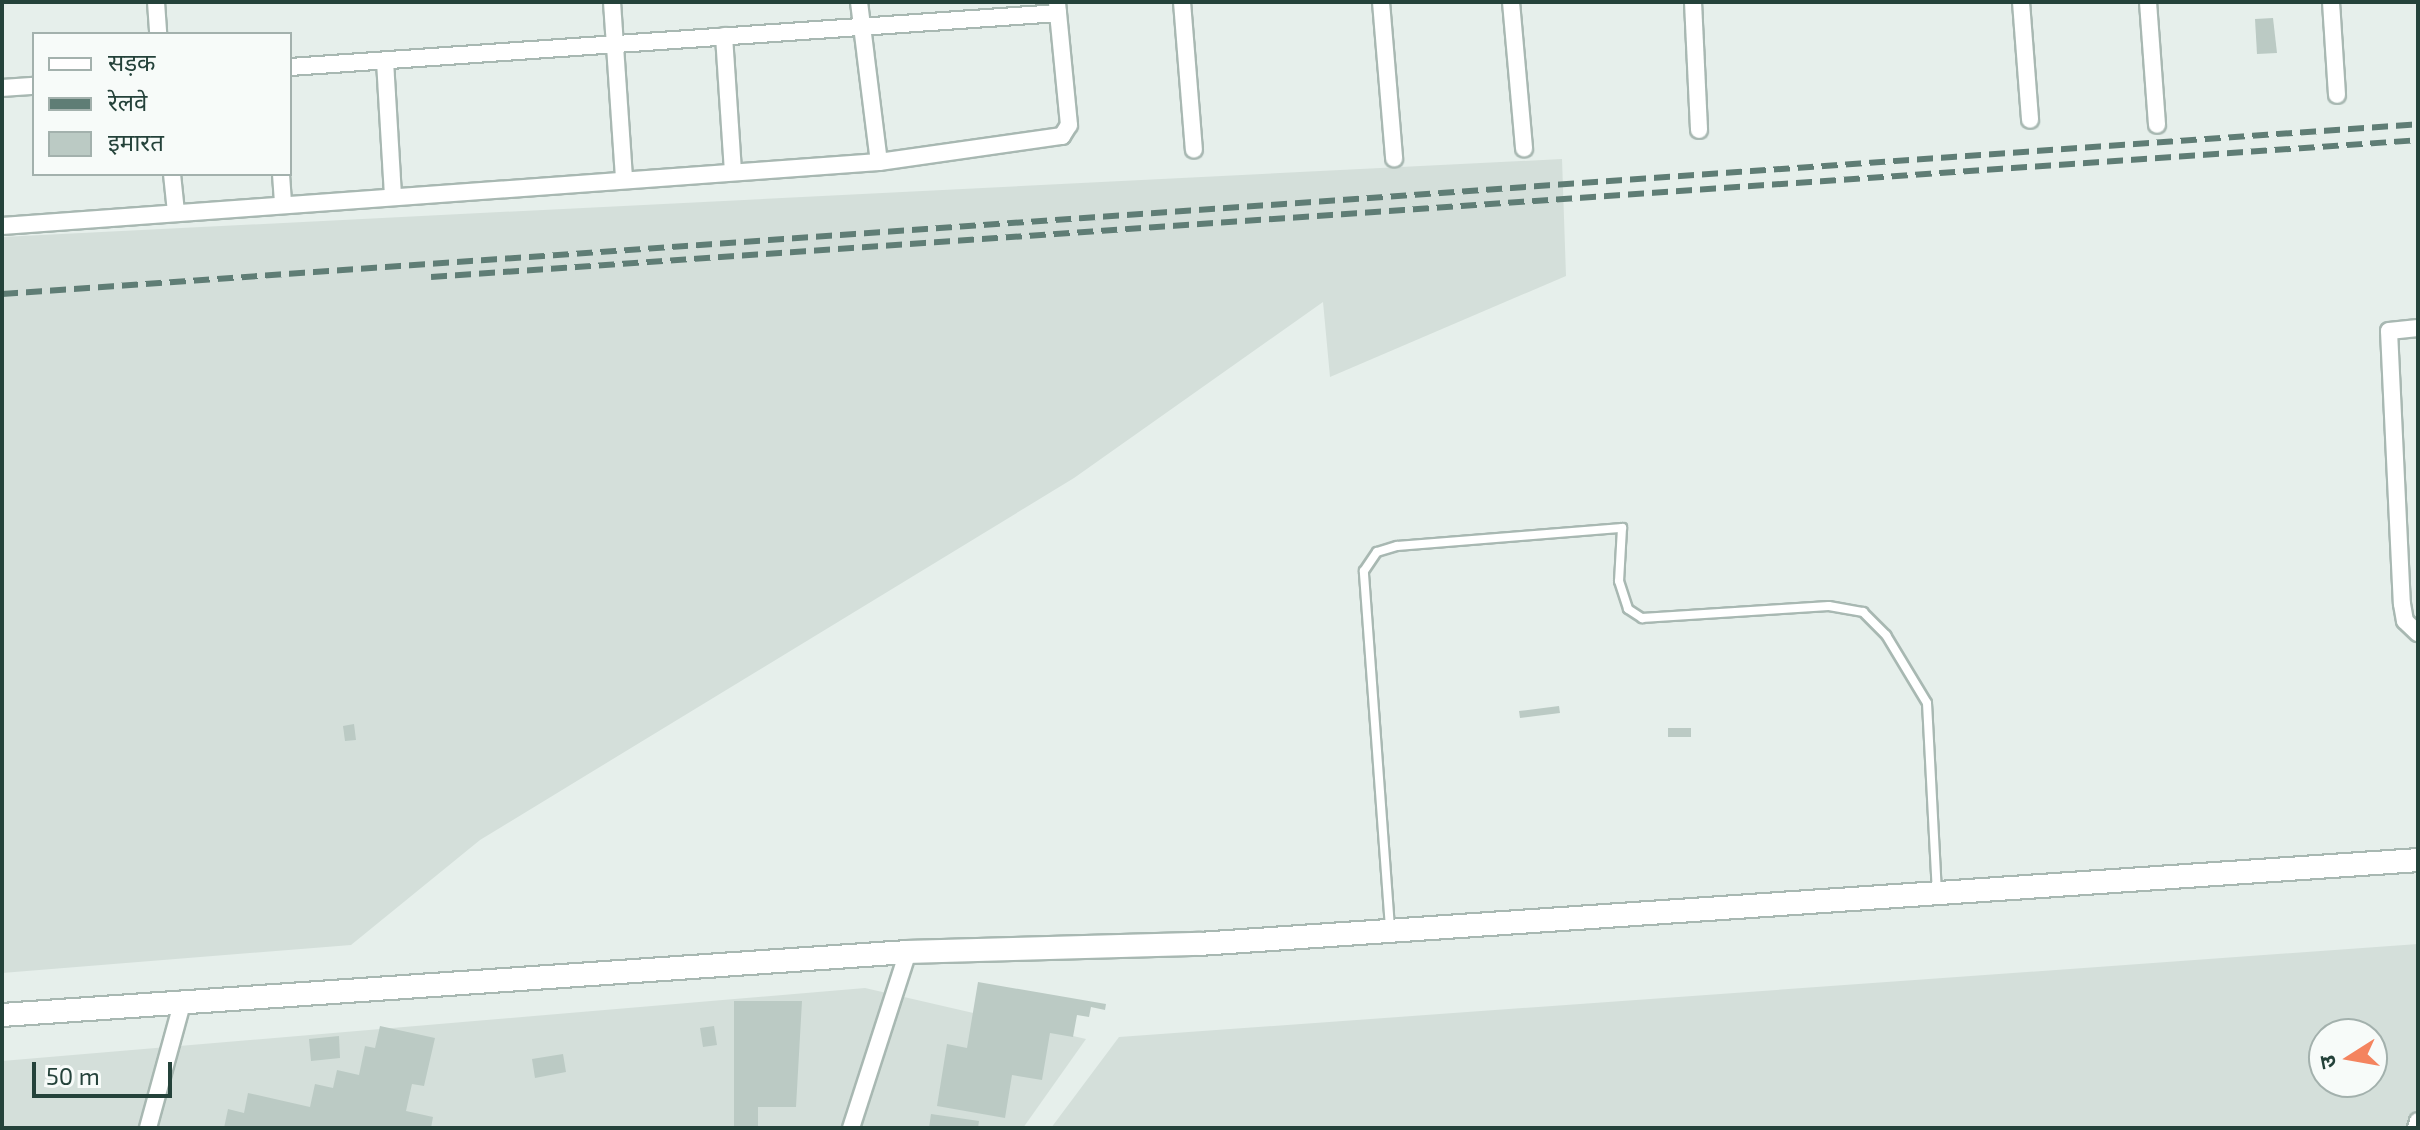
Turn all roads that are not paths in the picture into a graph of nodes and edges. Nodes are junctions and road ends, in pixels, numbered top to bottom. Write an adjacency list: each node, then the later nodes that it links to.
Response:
1 (156, 2): 13 (street)
2 (612, 2): 15 (street)
3 (859, 2): 12 (street)
4 (1182, 2): 25 (street)
5 (1381, 2): 26 (street)
6 (1511, 2): 24 (street)
7 (1693, 2): 23 (street)
8 (2021, 2): 21 (street)
9 (2148, 2): 22 (street)
10 (2331, 2): 20 (street)
11 (1057, 8): 12 (street); 27 (street)
12 (863, 31): 14 (street); 27 (street)
13 (158, 32)
14 (724, 36): 15 (street); 28 (street)
15 (614, 45): 16 (street); 31 (street)
16 (385, 61): 17 (street); 32 (street)
17 (292, 67)
18 (32, 86): 19 (street)
19 (2, 88)
20 (2337, 95)
21 (2030, 120)
22 (2157, 125)
23 (1699, 130)
24 (1524, 148)
25 (1194, 150)
26 (1394, 158)
27 (879, 162): 28 (street)
28 (733, 172): 31 (street)
29 (172, 176): 34 (street)
30 (281, 176): 33 (street)
31 (624, 179): 32 (street)
32 (393, 195): 33 (street)
33 (283, 204): 34 (street)
34 (176, 212): 35 (street)
35 (2, 226)
36 (2418, 328): 37 (street)
37 (2418, 633)
38 (2418, 860): 39 (street)
39 (1937, 892): 40 (street); 40 (lane)
40 (1390, 930): 41 (street)
41 (908, 952): 42 (street); 46 (street)
42 (183, 1000): 43 (street); 45 (street)
43 (2, 1015)
44 (2418, 1121): 47 (street)
45 (148, 1128)
46 (851, 1128)
47 (2416, 1128)

